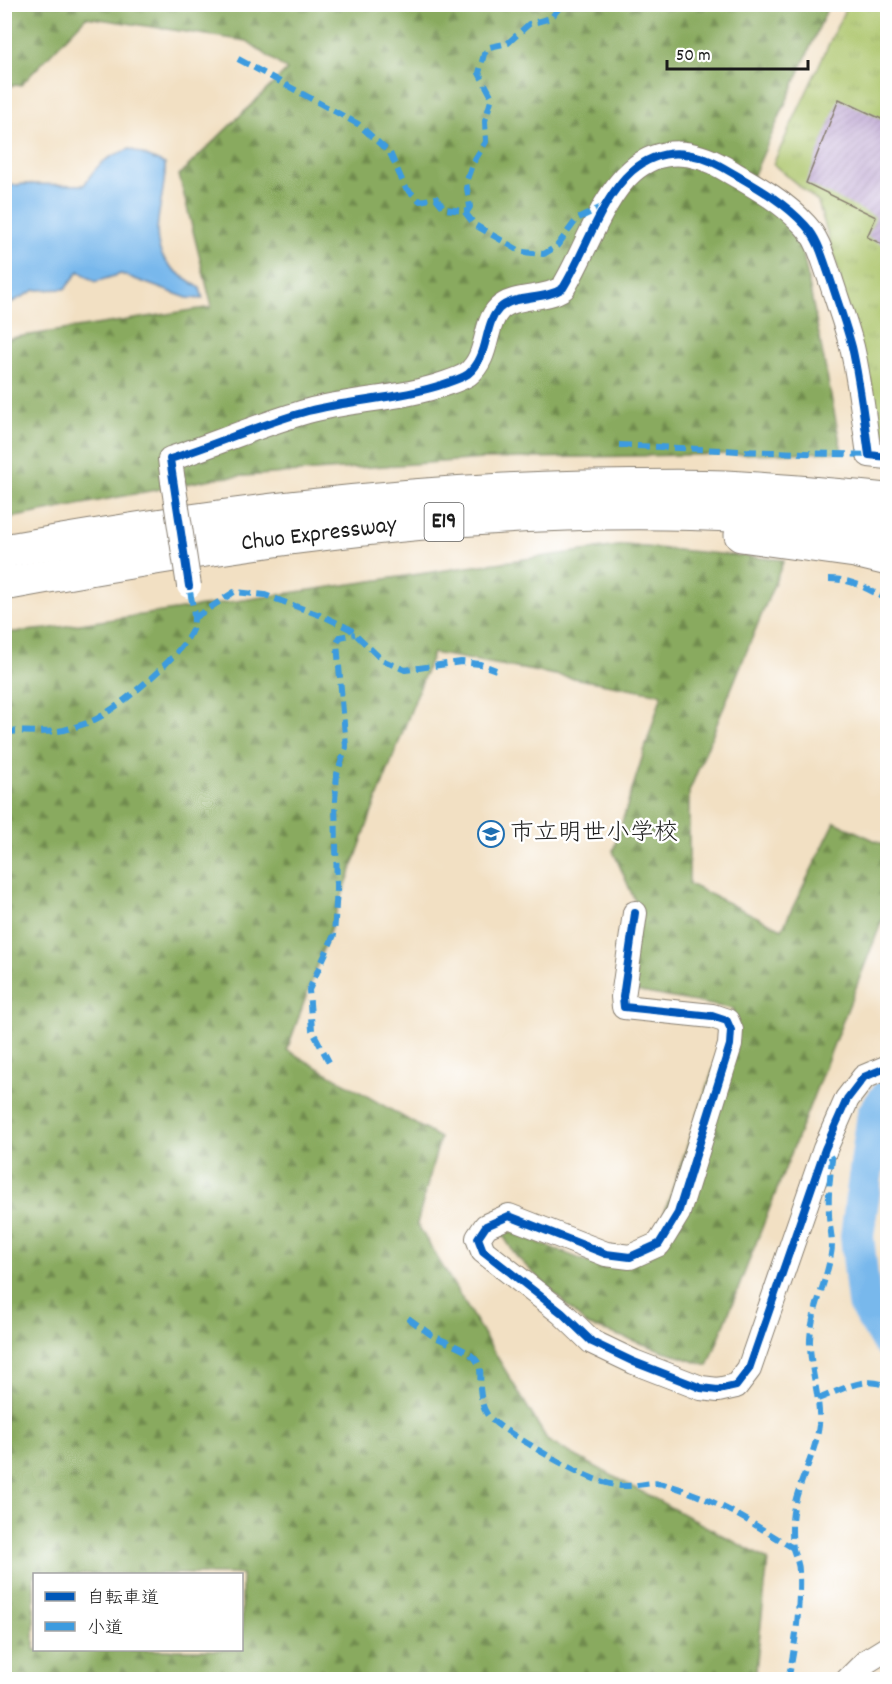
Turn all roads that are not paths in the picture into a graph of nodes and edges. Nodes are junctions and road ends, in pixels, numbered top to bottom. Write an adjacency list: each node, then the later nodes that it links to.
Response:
1 (888, 457): 10 (street, bridge)
2 (888, 481): 3 (highway)
3 (725, 487): 4 (highway, Chuo Expressway / E19); 7 (highway, Chuo Expressway / E19)
4 (888, 500)
5 (888, 526): 6 (highway, Chuo Expressway / E19)
6 (382, 527): 8 (highway); 9 (highway, Chuo Expressway / E19)
7 (4, 551)
8 (888, 559)
9 (4, 584)
10 (189, 586)
11 (634, 913): 12 (street)
12 (888, 1067)
13 (888, 1648): 14 (street)
14 (848, 1680)

